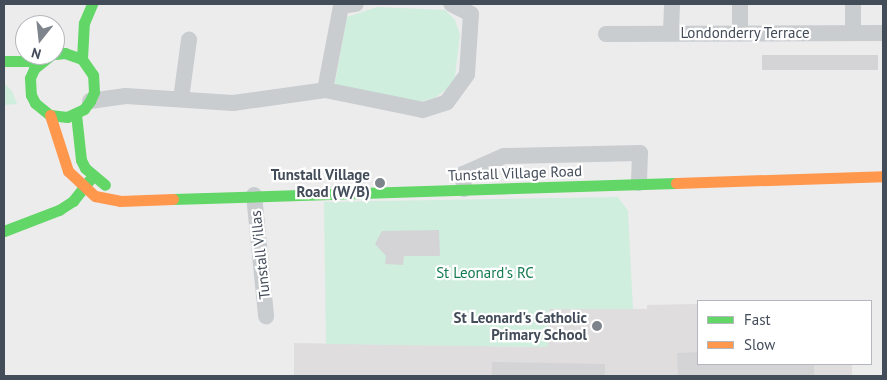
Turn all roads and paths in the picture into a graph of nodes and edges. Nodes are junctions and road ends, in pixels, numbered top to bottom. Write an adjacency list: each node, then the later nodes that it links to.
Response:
1 (92, 4): 7 (street)
2 (356, 4): 21 (street)
3 (451, 4): 21 (street)
4 (672, 4): 12 (street)
5 (740, 4): 8 (street)
6 (853, 4): 9 (street)
7 (84, 23): 14 (street); 16 (street)
8 (740, 33): 9 (street, Londonderry Terrace); 12 (street, Londonderry Terrace)
9 (853, 33): 10 (street, Londonderry Terrace)
10 (883, 33)
11 (606, 34): 12 (street, Londonderry Terrace)
12 (671, 34)
13 (189, 40): 23 (street)
14 (65, 43)
15 (65, 53): 16 (street)
16 (82, 59): 19 (street)
17 (38, 65): 20 (street)
18 (11, 72): 20 (street)
19 (94, 82): 22 (street); 24 (street)
20 (30, 88): 26 (street)
21 (325, 90): 23 (street)
22 (126, 96): 23 (street); 24 (street)
23 (181, 99)
24 (90, 101): 25 (street)
25 (76, 114): 26 (street); 27 (street, Tunstall Village Road)
26 (50, 115): 30 (street, Tunstall Village Road)
27 (93, 176): 30 (street); 33 (street, Tunstall Village Road)
28 (883, 176): 29 (street, Tunstall Village Road)
29 (639, 183): 31 (street, Tunstall Village Road); 31 (street)
30 (84, 188): 33 (street, Tunstall Village Road); 34 (street)
31 (464, 190): 32 (street, Tunstall Village Road)
32 (254, 195): 33 (street, Tunstall Village Road); 35 (street, Tunstall Villas)
33 (159, 198)
34 (4, 231)
35 (266, 316)

